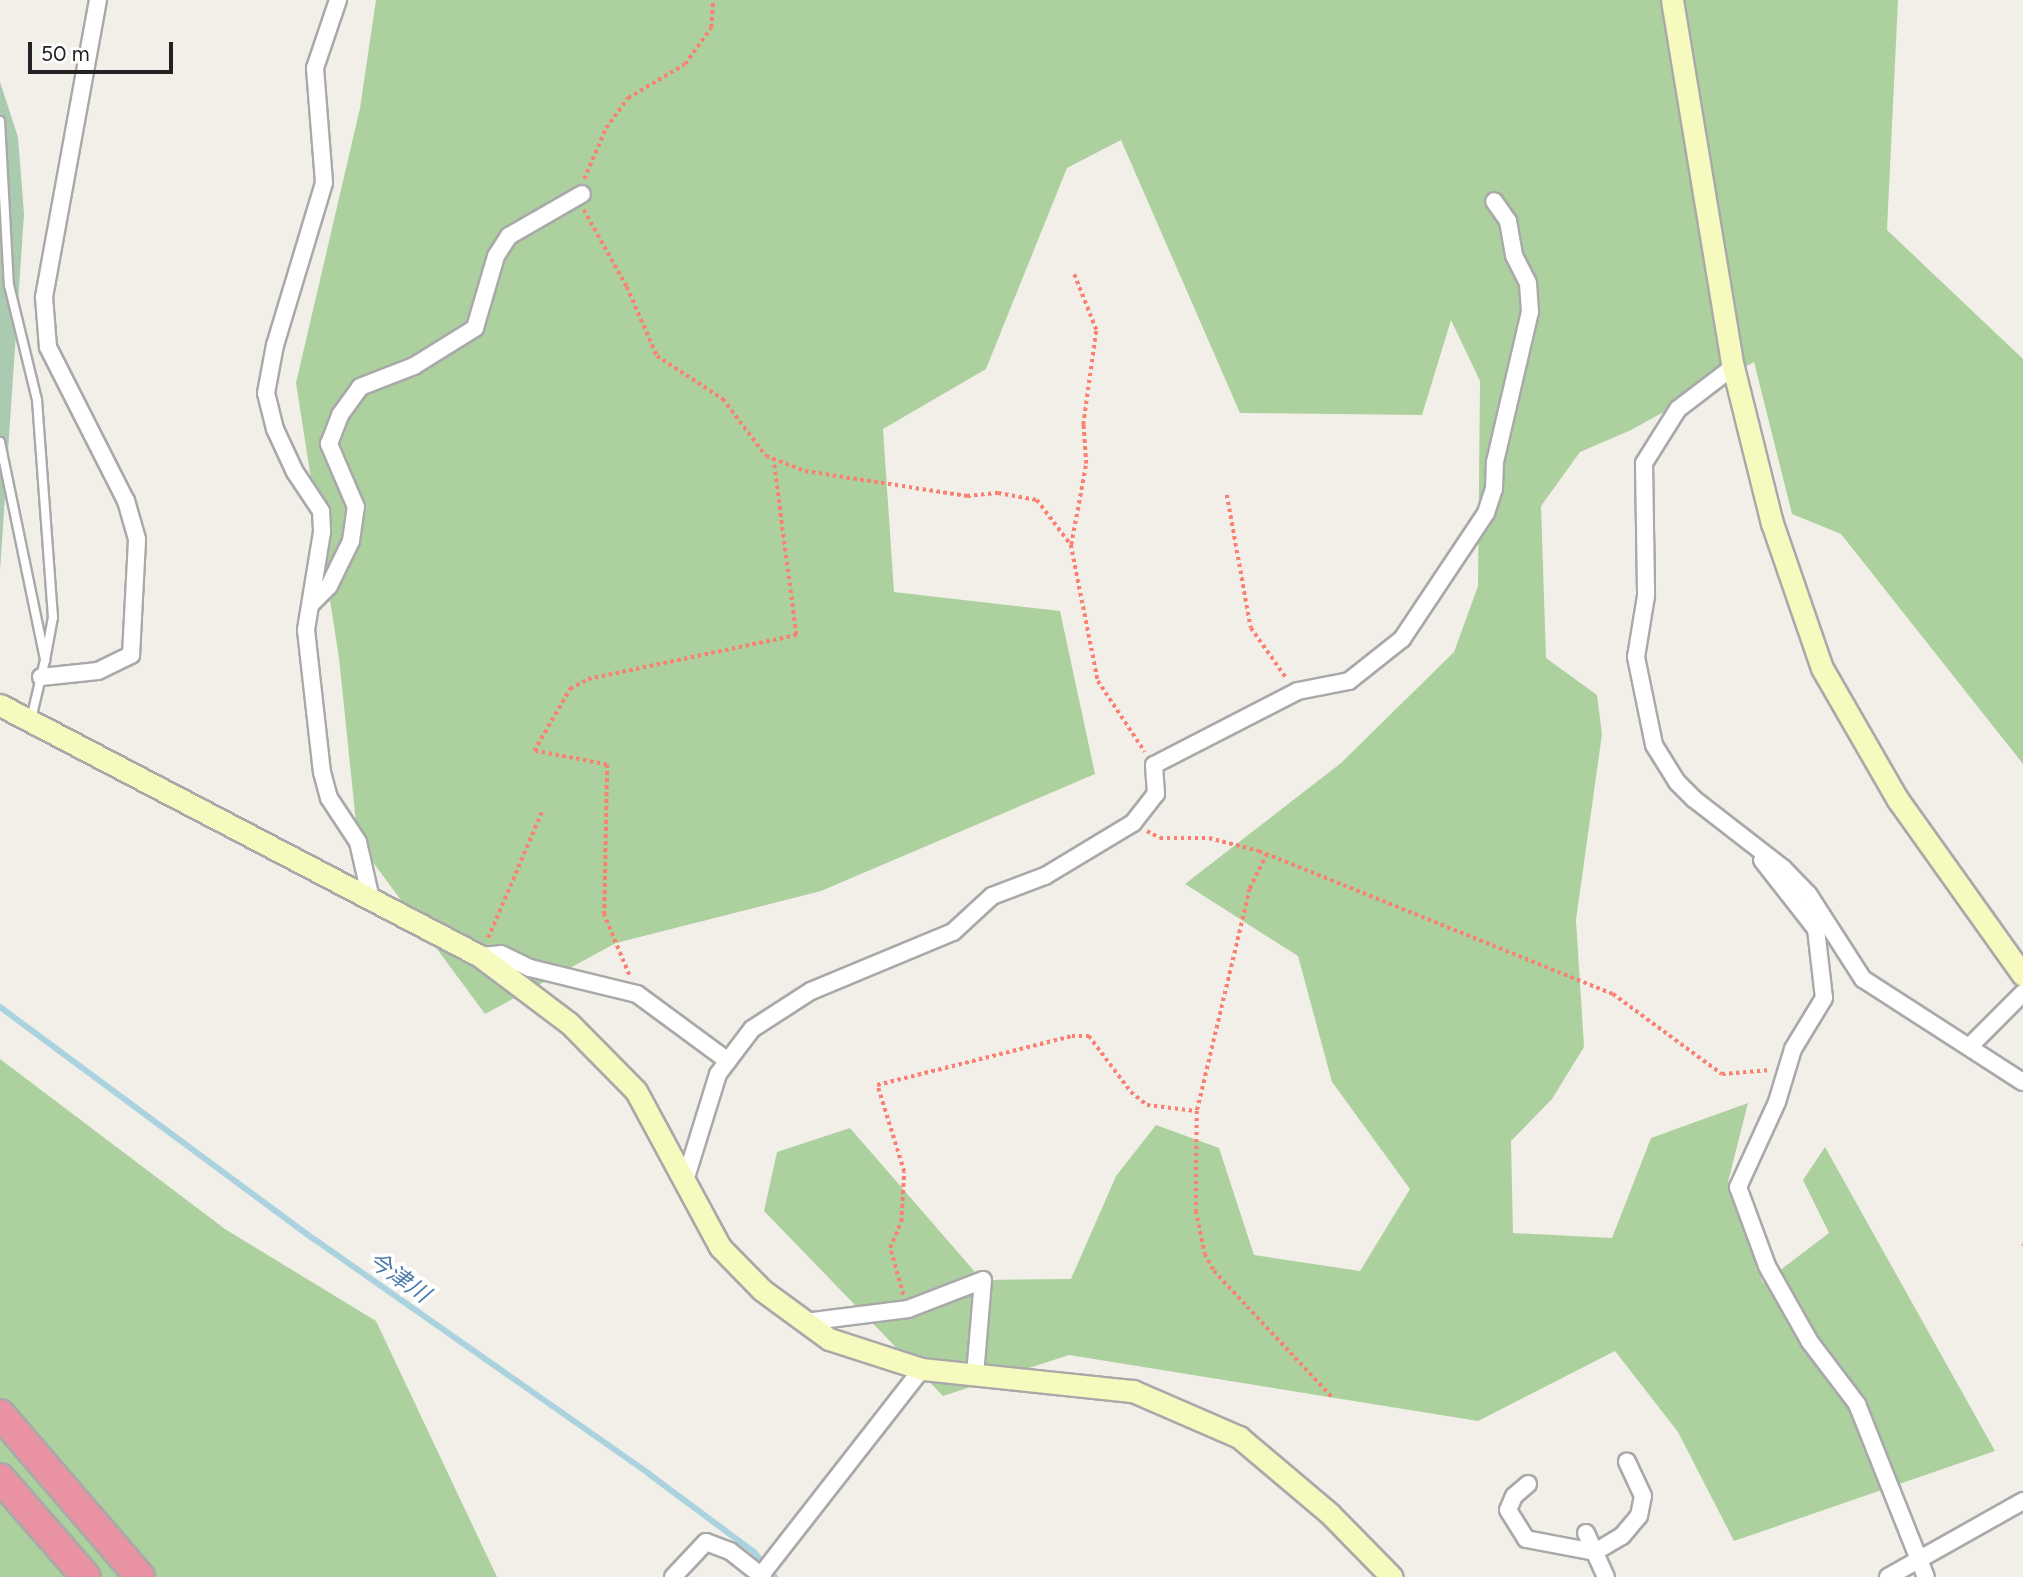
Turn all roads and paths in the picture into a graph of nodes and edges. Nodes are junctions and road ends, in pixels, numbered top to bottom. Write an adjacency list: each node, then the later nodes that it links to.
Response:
1 (98, 0): 16 (street)
2 (338, 0): 14 (street)
3 (713, 0): 6 (path)
4 (1672, 0): 9 (street)
5 (0, 121): 15 (lane)
6 (582, 194): 11 (path); 14 (street)
7 (1494, 201): 17 (street)
8 (1073, 272): 13 (path)
9 (1734, 367): 23 (street); 27 (street)
10 (0, 442): 15 (lane)
11 (773, 459): 13 (path); 29 (path)
12 (1227, 495): 17 (path)
13 (1071, 545): 20 (path)
14 (312, 604): 25 (street)
15 (46, 660): 16 (lane)
16 (41, 677): 19 (lane)
17 (1298, 691): 20 (street)
18 (0, 705): 19 (street)
19 (31, 722): 25 (street)
20 (1154, 765): 22 (street)
21 (543, 809): 26 (path)
22 (1133, 823): 24 (path); 31 (street)
23 (1751, 842): 30 (street); 32 (street)
24 (1267, 854): 32 (path); 34 (path)
25 (371, 899): 26 (street)
26 (480, 957): 29 (street); 35 (street)
27 (2023, 975)
28 (2023, 993): 30 (street)
29 (637, 994): 31 (street)
30 (1970, 1045): 33 (street)
31 (728, 1061): 35 (street)
32 (1789, 1064): 48 (street)
33 (2023, 1082)
34 (1197, 1111): 36 (path); 40 (path)
35 (684, 1184): 37 (street)
36 (901, 1311): 37 (street); 39 (street)
37 (806, 1322): 38 (street)
38 (922, 1369): 39 (street); 49 (street)
39 (975, 1375): 53 (street)
40 (1333, 1398)
41 (0, 1414): 51 (highway)
42 (1627, 1461): 47 (street)
43 (0, 1478): 50 (highway)
44 (1528, 1484): 47 (street)
45 (2023, 1501): 48 (street)
46 (1586, 1533): 47 (street)
47 (1595, 1552): 54 (street)
48 (1920, 1561): 55 (street); 56 (street)
49 (762, 1576): 52 (street)
50 (86, 1577)
51 (139, 1577)
52 (673, 1577)
53 (1392, 1577)
54 (1606, 1577)
55 (1888, 1577)
56 (1926, 1577)

